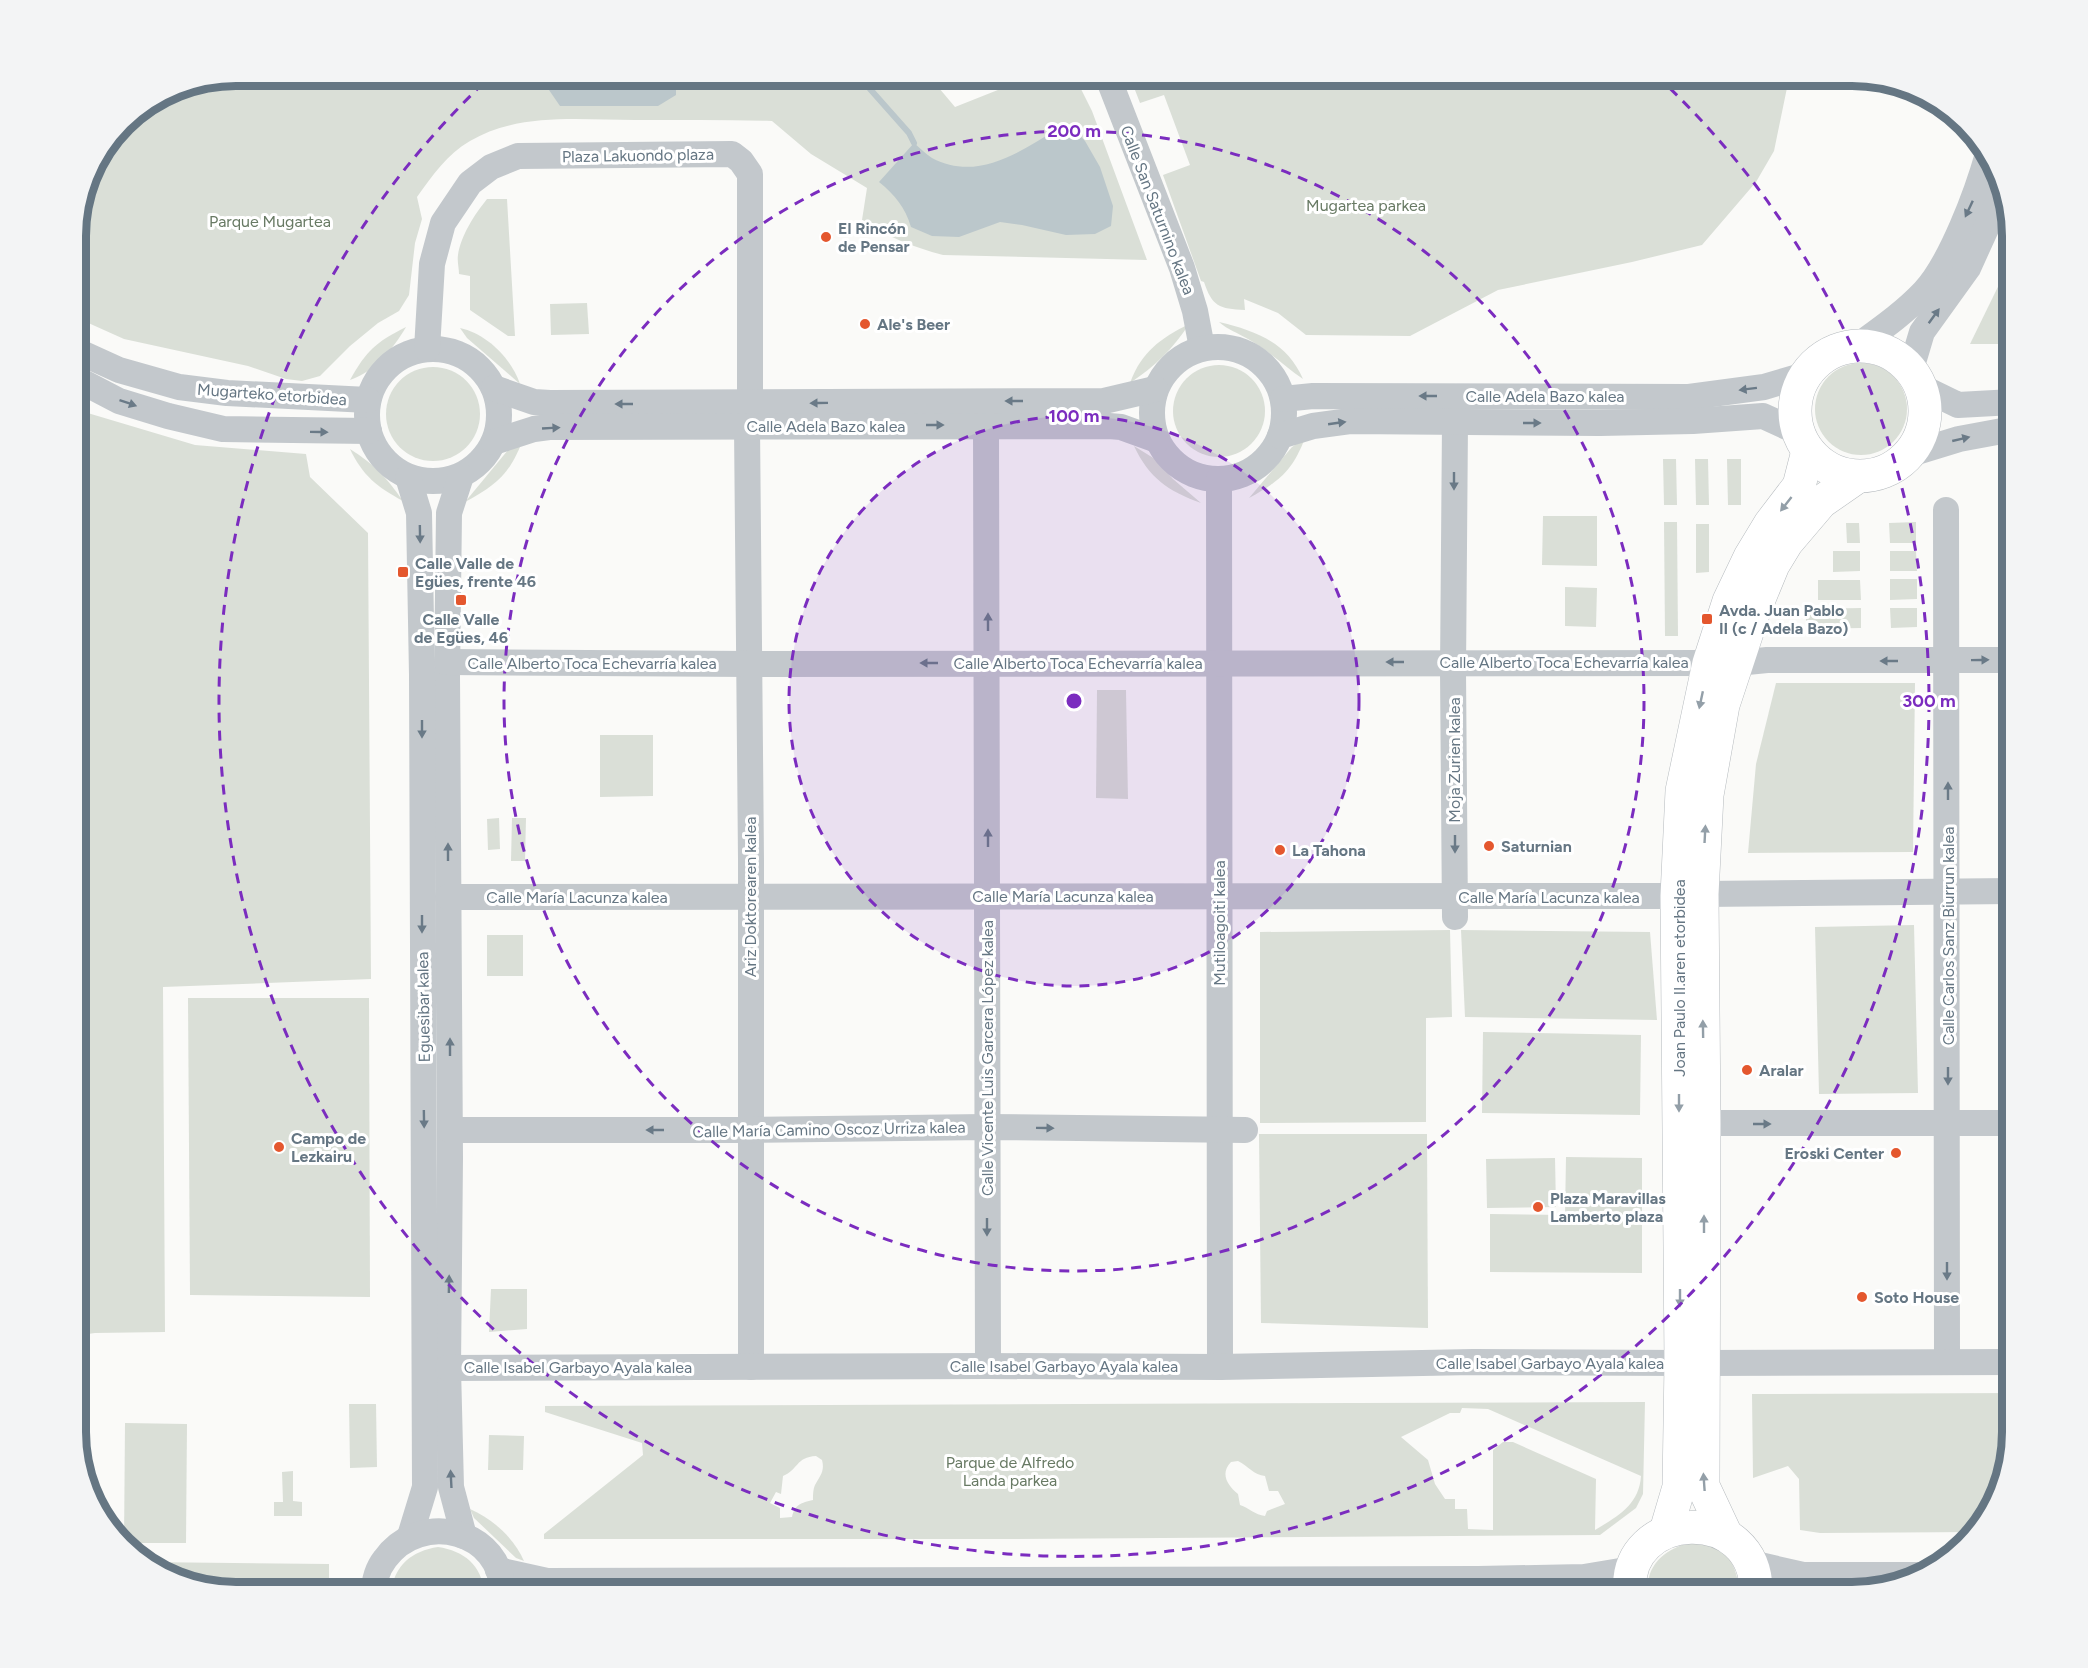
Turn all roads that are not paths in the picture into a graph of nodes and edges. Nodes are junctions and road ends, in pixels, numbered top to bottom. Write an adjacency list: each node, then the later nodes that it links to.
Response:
1 (1111, 86): 5 (street, Calle San Saturnino kalea)
2 (1985, 165): 4 (street, one-way to 4)
3 (1999, 201): 9 (street, one-way to 3)
4 (1858, 345): 8 (main road); 9 (main road)
5 (1202, 348): 12 (street); 13 (street)
6 (427, 349): 11 (street); 14 (street); 16 (street, Plaza Lakuondo plaza)
7 (86, 355): 14 (street, Mugarteko etorbidea)
8 (1805, 375): 13 (street, Calle Adela Bazo kalea, one-way to 13); 23 (main road)
9 (1916, 378): 15 (street); 25 (main road)
10 (86, 384): 19 (street, Mugarteko etorbidea, one-way to 19)
11 (494, 388): 16 (street, Calle Adela Bazo kalea, one-way to 11); 24 (street)
12 (1155, 388): 16 (street, Calle Adela Bazo kalea, one-way to 16); 22 (street)
13 (1283, 399): 21 (street)
14 (368, 400): 19 (street)
15 (2002, 403)
16 (748, 415): 18 (street, Calle Adela Bazo kalea, one-way to 18); 24 (street, Calle Adela Bazo kalea, one-way to 16); 38 (street, Ariz Doktorearen kalea)
17 (1455, 422): 21 (street, Calle Adela Bazo kalea, one-way to 17); 23 (street, Calle Adela Bazo kalea, one-way to 23); 35 (street, Moja Zurien kalea, one-way to 35)
18 (986, 426): 22 (street, Calle Adela Bazo kalea); 34 (street, Calle Vicente Luis Garcera López kalea, one-way to 18)
19 (369, 431): 27 (street)
20 (2002, 431): 25 (street, one-way to 20)
21 (1280, 436): 29 (street)
22 (1157, 440): 29 (street)
23 (1803, 441): 28 (main road); 37 (main road, Joan Paulo II.aren etorbidea, one-way to 37)
24 (495, 442): 26 (street)
25 (1911, 454): 28 (main road)
26 (461, 476): 27 (street); 33 (street, Eguesibar kalea)
27 (408, 477): 63 (street, Eguesibar kalea, one-way to 63)
28 (1857, 477): 37 (main road, Joan Paulo II.aren etorbidea)
29 (1219, 479): 36 (street, Mutiloagoiti kalea)
30 (1946, 510): 32 (street, Calle Carlos Sanz Biurrun kalea)
31 (2002, 660): 32 (street, Calle Alberto Toca Echevarría kalea, one-way to 31)
32 (1948, 661): 37 (street, Calle Alberto Toca Echevarría kalea, one-way to 37); 39 (street, Calle Carlos Sanz Biurrun kalea, one-way to 32)
33 (447, 662): 38 (street, Calle Alberto Toca Echevarría kalea); 44 (street, Eguesibar kalea, one-way to 33)
34 (988, 662): 36 (street, Calle Alberto Toca Echevarría kalea); 38 (street, Calle Alberto Toca Echevarría kalea, one-way to 38); 45 (street, Calle Vicente Luis Garcera López kalea, one-way to 34)
35 (1453, 662): 36 (street, Calle Alberto Toca Echevarría kalea, one-way to 36); 37 (street, Calle Alberto Toca Echevarría kalea); 46 (street, Moja Zurien kalea, one-way to 46)
36 (1219, 663): 43 (street, Mutiloagoiti kalea)
37 (1723, 663): 41 (main road, Joan Paulo II.aren etorbidea)
38 (750, 664): 42 (street, Ariz Doktorearen kalea)
39 (1948, 891): 40 (street, Calle María Lacunza kalea); 41 (street, Calle María Lacunza kalea); 48 (street, Calle Carlos Sanz Biurrun kalea, one-way to 48)
40 (2002, 891)
41 (1689, 895): 46 (street, Calle María Lacunza kalea); 47 (main road, Joan Paulo II.aren etorbidea, one-way to 41); 56 (main road, Joan Paulo II.aren etorbidea, one-way to 56)
42 (751, 896): 44 (street, Calle María Lacunza kalea); 45 (street, Calle María Lacunza kalea); 52 (street, Ariz Doktorearen kalea)
43 (1219, 896): 45 (street, Calle María Lacunza kalea); 46 (street, Calle María Lacunza kalea); 53 (street, Mutiloagoiti kalea)
44 (448, 897): 51 (street, Eguesibar kalea, one-way to 44)
45 (988, 897): 50 (street, Calle Vicente Luis Garcera López kalea)
46 (1455, 907)
47 (1704, 1123): 48 (street, one-way to 48); 56 (main road, Joan Paulo II.aren etorbidea, one-way to 47)
48 (1947, 1123): 49 (street); 54 (street, Calle Carlos Sanz Biurrun kalea, one-way to 54)
49 (2002, 1123)
50 (986, 1127): 52 (street, Calle María Camino Oscoz Urriza kalea); 53 (street, Calle María Camino Oscoz Urriza kalea, one-way to 53); 57 (street, Calle Vicente Luis Garcera López kalea, one-way to 57)
51 (450, 1130): 52 (street, Calle María Camino Oscoz Urriza kalea, one-way to 51); 60 (street, Eguesibar kalea, one-way to 51)
52 (749, 1130): 58 (street, Ariz Doktorearen kalea)
53 (1233, 1130): 59 (street, Mutiloagoiti kalea)
54 (1947, 1362): 55 (street, Calle Isabel Garbayo Ayala kalea); 56 (street, Calle Isabel Garbayo Ayala kalea)
55 (2002, 1362)
56 (1692, 1363): 59 (street, Calle Isabel Garbayo Ayala kalea); 61 (main road, Joan Paulo II.aren etorbidea); 62 (main road, Joan Paulo II.aren etorbidea, one-way to 56)
57 (987, 1366): 58 (street, Calle Isabel Garbayo Ayala kalea); 59 (street, Calle Isabel Garbayo Ayala kalea)
58 (751, 1367): 60 (street, Calle Isabel Garbayo Ayala kalea)
59 (1220, 1367)
60 (448, 1368): 64 (street, Eguesibar kalea, one-way to 60)
61 (1666, 1531): 62 (main road); 67 (main road)
62 (1726, 1535): 66 (main road)
63 (410, 1536): 64 (street); 68 (street)
64 (464, 1536): 69 (street)
65 (1901, 1575): 66 (street)
66 (1753, 1578)
67 (1631, 1581): 69 (street)
68 (375, 1582)
69 (500, 1582)

